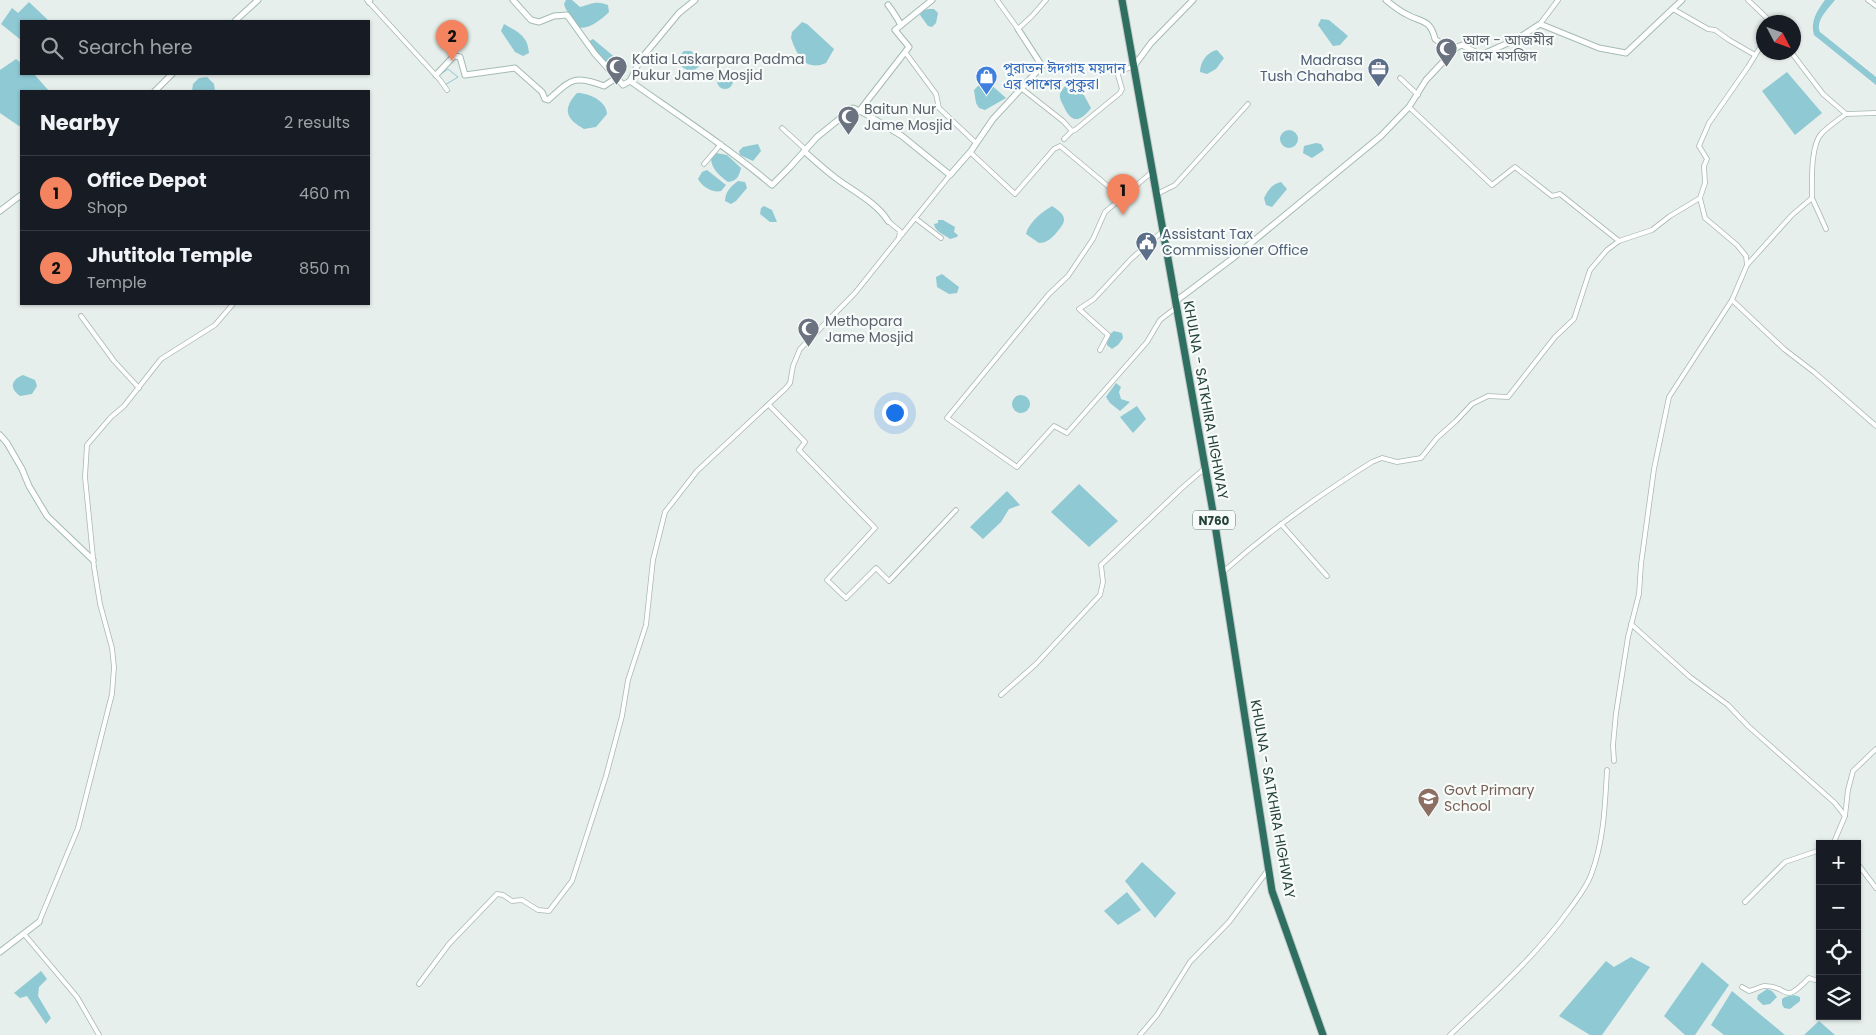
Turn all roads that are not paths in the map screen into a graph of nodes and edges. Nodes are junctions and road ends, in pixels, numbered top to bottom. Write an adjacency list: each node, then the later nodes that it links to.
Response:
1 (258, 0): 19 (street)
2 (513, 0): 30 (street)
3 (695, 0): 32 (street)
4 (932, 0): 21 (street)
5 (997, 0): 22 (street)
6 (1046, 0): 22 (street)
7 (1122, 0): 27 (highway, KHULNA - SATKHIRA HIGHWAY / N760)
8 (1193, 0): 27 (street)
9 (1386, 0): 23 (street)
10 (1558, 0): 20 (street)
11 (1682, 0): 17 (street)
12 (1748, 0): 18 (street)
13 (1868, 0): 16 (street)
14 (368, 1): 28 (street)
15 (888, 5): 21 (street)
16 (1876, 6)
17 (1673, 9): 20 (street); 25 (street)
18 (1764, 15)
19 (236, 20)
20 (1540, 24): 23 (street)
21 (901, 25): 24 (street)
22 (1018, 29): 33 (street)
23 (1452, 51): 36 (street)
24 (905, 52): 39 (street); 45 (street)
25 (1755, 55): 55 (street)
26 (1797, 60): 41 (street)
27 (1134, 66): 43 (street); 50 (highway, KHULNA - SATKHIRA HIGHWAY / N760)
28 (436, 74): 30 (street); 35 (street)
29 (171, 75): 34 (street)
30 (616, 78): 32 (street)
31 (1400, 78): 36 (street)
32 (630, 81): 46 (street)
33 (1021, 88): 43 (street); 45 (street)
34 (156, 90)
35 (447, 90)
36 (1418, 95): 38 (street)
37 (1248, 104): 52 (street)
38 (1409, 107): 64 (street); 67 (street)
39 (860, 110): 47 (street); 51 (street)
40 (1876, 113): 41 (street)
41 (1846, 114): 56 (street)
42 (782, 128): 47 (street)
43 (1072, 130): 44 (street)
44 (1064, 139)
45 (976, 142): 48 (street)
46 (721, 144): 47 (street); 49 (street)
47 (804, 150): 59 (street)
48 (970, 152): 51 (street); 54 (street)
49 (704, 164)
50 (1152, 172): 52 (highway, KHULNA - SATKHIRA HIGHWAY / N760); 54 (street)
51 (950, 175): 58 (street)
52 (1156, 194): 61 (highway, KHULNA - SATKHIRA HIGHWAY / N760)
53 (20, 197): 57 (street)
54 (1122, 197): 67 (street)
55 (1700, 198): 64 (street); 65 (street)
56 (1812, 198): 60 (street); 65 (street)
57 (0, 211)
58 (915, 218): 62 (street); 63 (street)
59 (888, 221): 62 (street)
60 (1826, 229)
61 (1163, 231): 67 (highway, KHULNA - SATKHIRA HIGHWAY / N760); 72 (street)
62 (900, 238): 71 (street)
63 (941, 238)
64 (1619, 241): 79 (street)
65 (1747, 265): 66 (street)
66 (1732, 300): 75 (street); 83 (street)
67 (1177, 304): 77 (highway, KHULNA - SATKHIRA HIGHWAY / N760)
68 (232, 305): 73 (street)
69 (81, 316): 73 (street)
70 (811, 326): 71 (street)
71 (817, 332): 74 (street)
72 (1100, 350)
73 (139, 388): 80 (street)
74 (769, 405): 78 (street); 99 (street)
75 (1876, 426)
76 (0, 435): 80 (street)
77 (1205, 468): 81 (highway, KHULNA - SATKHIRA HIGHWAY / N760); 84 (street)
78 (956, 510)
79 (1281, 524): 81 (street); 82 (street)
80 (93, 560): 95 (street)
81 (1223, 572): 91 (highway, KHULNA - SATKHIRA HIGHWAY / N760)
82 (1327, 576)
83 (1631, 624): 86 (street); 88 (street)
84 (1001, 694)
85 (1876, 749): 88 (street)
86 (1614, 761)
87 (1607, 770): 104 (street)
88 (1845, 816): 89 (street)
89 (1835, 840)
90 (1816, 851): 94 (street)
91 (1269, 868): 102 (street); 103 (highway, KHULNA - SATKHIRA HIGHWAY / N760)
92 (1861, 868): 93 (street)
93 (1876, 888)
94 (1745, 902)
95 (38, 922): 96 (street)
96 (24, 934): 97 (street); 101 (street)
97 (0, 952)
98 (1816, 980): 100 (street)
99 (419, 984)
100 (1742, 987)
101 (98, 1035)
102 (1140, 1035)
103 (1323, 1035)
104 (1450, 1035)

